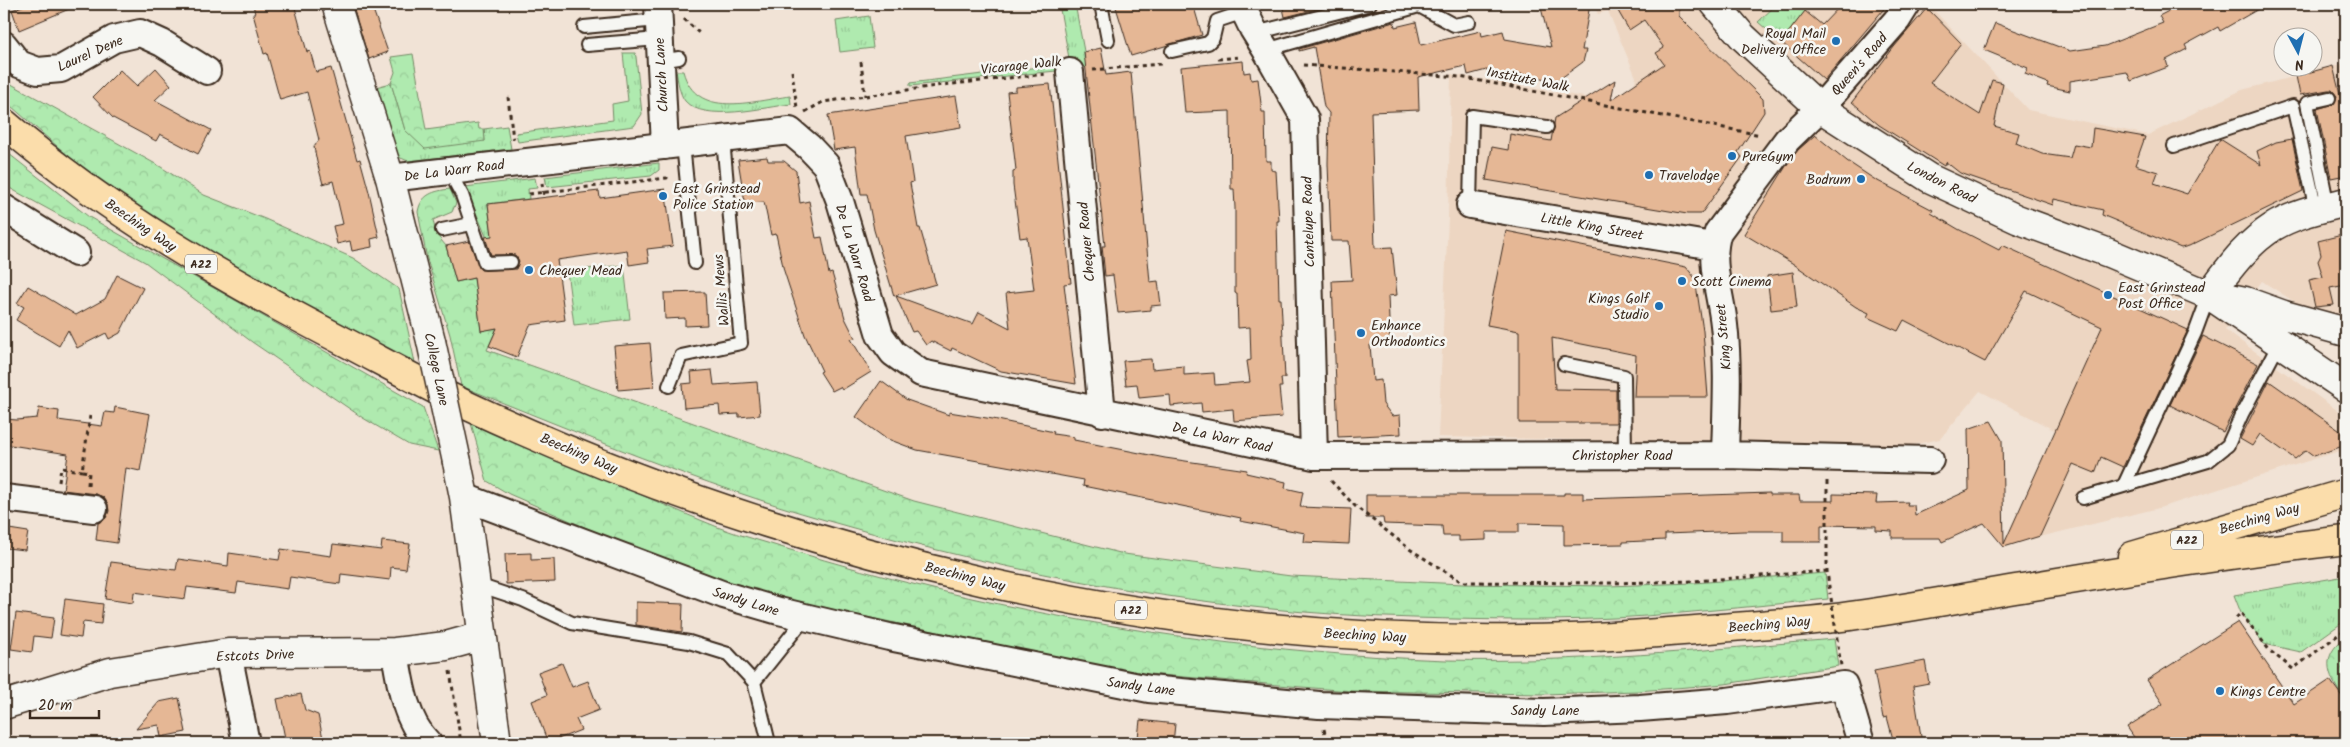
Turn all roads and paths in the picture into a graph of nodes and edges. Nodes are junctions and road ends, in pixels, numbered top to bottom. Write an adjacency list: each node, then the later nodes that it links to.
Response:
1 (336, 4): 34 (street, College Lane)
2 (1103, 4): 11 (lane)
3 (1370, 4): 8 (lane)
4 (1425, 4): 7 (lane); 8 (lane)
5 (1715, 4): 25 (street, London Road)
6 (1902, 12): 25 (street, Queen's Road)
7 (1469, 22)
8 (1252, 24): 14 (lane); 15 (path); 55 (street, Cantelupe Road)
9 (584, 26): 10 (lane)
10 (663, 36): 13 (lane); 31 (street, Church Lane)
11 (1108, 40)
12 (4, 45): 19 (street, Laurel Dene)
13 (587, 46)
14 (1172, 51)
15 (1214, 60)
16 (861, 62): 22 (path)
17 (1166, 64): 21 (path, Vicarage Walk)
18 (1302, 65): 30 (path, Institute Walk)
19 (206, 71)
20 (792, 71): 22 (path, Vicarage Walk)
21 (1070, 72): 22 (path, Vicarage Walk); 51 (street, Chequer Road)
22 (865, 96)
23 (508, 98): 28 (path)
24 (2330, 98): 37 (lane)
25 (1820, 108): 30 (street); 45 (street, London Road)
26 (4, 123): 67 (highway, Beeching Way / A22)
27 (1547, 127): 36 (lane)
28 (512, 130)
29 (722, 139): 31 (street, De La Warr Road); 49 (lane, Wallis Mews); 51 (street, De La Warr Road)
30 (1786, 140): 41 (street)
31 (674, 145): 33 (street, De La Warr Road); 35 (path); 44 (lane)
32 (2174, 146): 37 (lane)
33 (449, 171): 34 (street, De La Warr Road); 39 (lane)
34 (390, 178): 60 (street, College Lane, bridge)
35 (529, 194)
36 (1470, 205): 41 (street, Little King Street)
37 (2330, 206): 45 (street)
38 (4, 208): 42 (street)
39 (471, 224): 40 (lane); 43 (lane)
40 (442, 230)
41 (1713, 246): 54 (street, King Street)
42 (76, 253)
43 (511, 262)
44 (695, 263)
45 (2209, 295): 46 (street, London Road); 47 (street, London Road); 58 (lane)
46 (2346, 332)
47 (2280, 342): 50 (street, London Road); 58 (lane)
48 (1564, 364): 53 (lane)
49 (669, 386)
50 (2346, 388)
51 (1102, 412): 55 (street, De La Warr Road)
52 (90, 416): 63 (path)
53 (1625, 455): 54 (street, Christopher Road); 55 (street, Christopher Road)
54 (1725, 455): 56 (street, Christopher Road)
55 (1314, 456): 65 (path)
56 (1828, 458): 57 (street, Christopher Road); 65 (path)
57 (1930, 460)
58 (2124, 485): 62 (lane)
59 (2346, 493): 67 (highway, Beeching Way / A22)
60 (464, 497): 66 (street, College Lane); 68 (street, Sandy Lane)
61 (4, 498): 63 (street)
62 (2083, 498)
63 (90, 508)
64 (2346, 540): 67 (highway, Beeching Way / A22)
65 (1827, 571): 75 (path, bridge)
66 (475, 584): 71 (street, College Lane); 76 (lane)
67 (2027, 587)
68 (804, 618): 75 (street, Sandy Lane); 76 (lane)
69 (2236, 618): 70 (path)
70 (2346, 629)
71 (482, 636): 72 (street, Estcots Drive); 81 (street, College Lane)
72 (446, 646): 73 (street, Estcots Drive); 80 (path)
73 (395, 652): 74 (street, Estcots Drive); 79 (street)
74 (228, 653): 77 (street, Estcots Drive); 78 (street)
75 (1842, 676): 83 (street)
76 (754, 682): 82 (lane)
77 (4, 705)
78 (246, 743)
79 (428, 743)
80 (461, 743)
81 (497, 743)
82 (769, 743)
83 (1861, 743)

